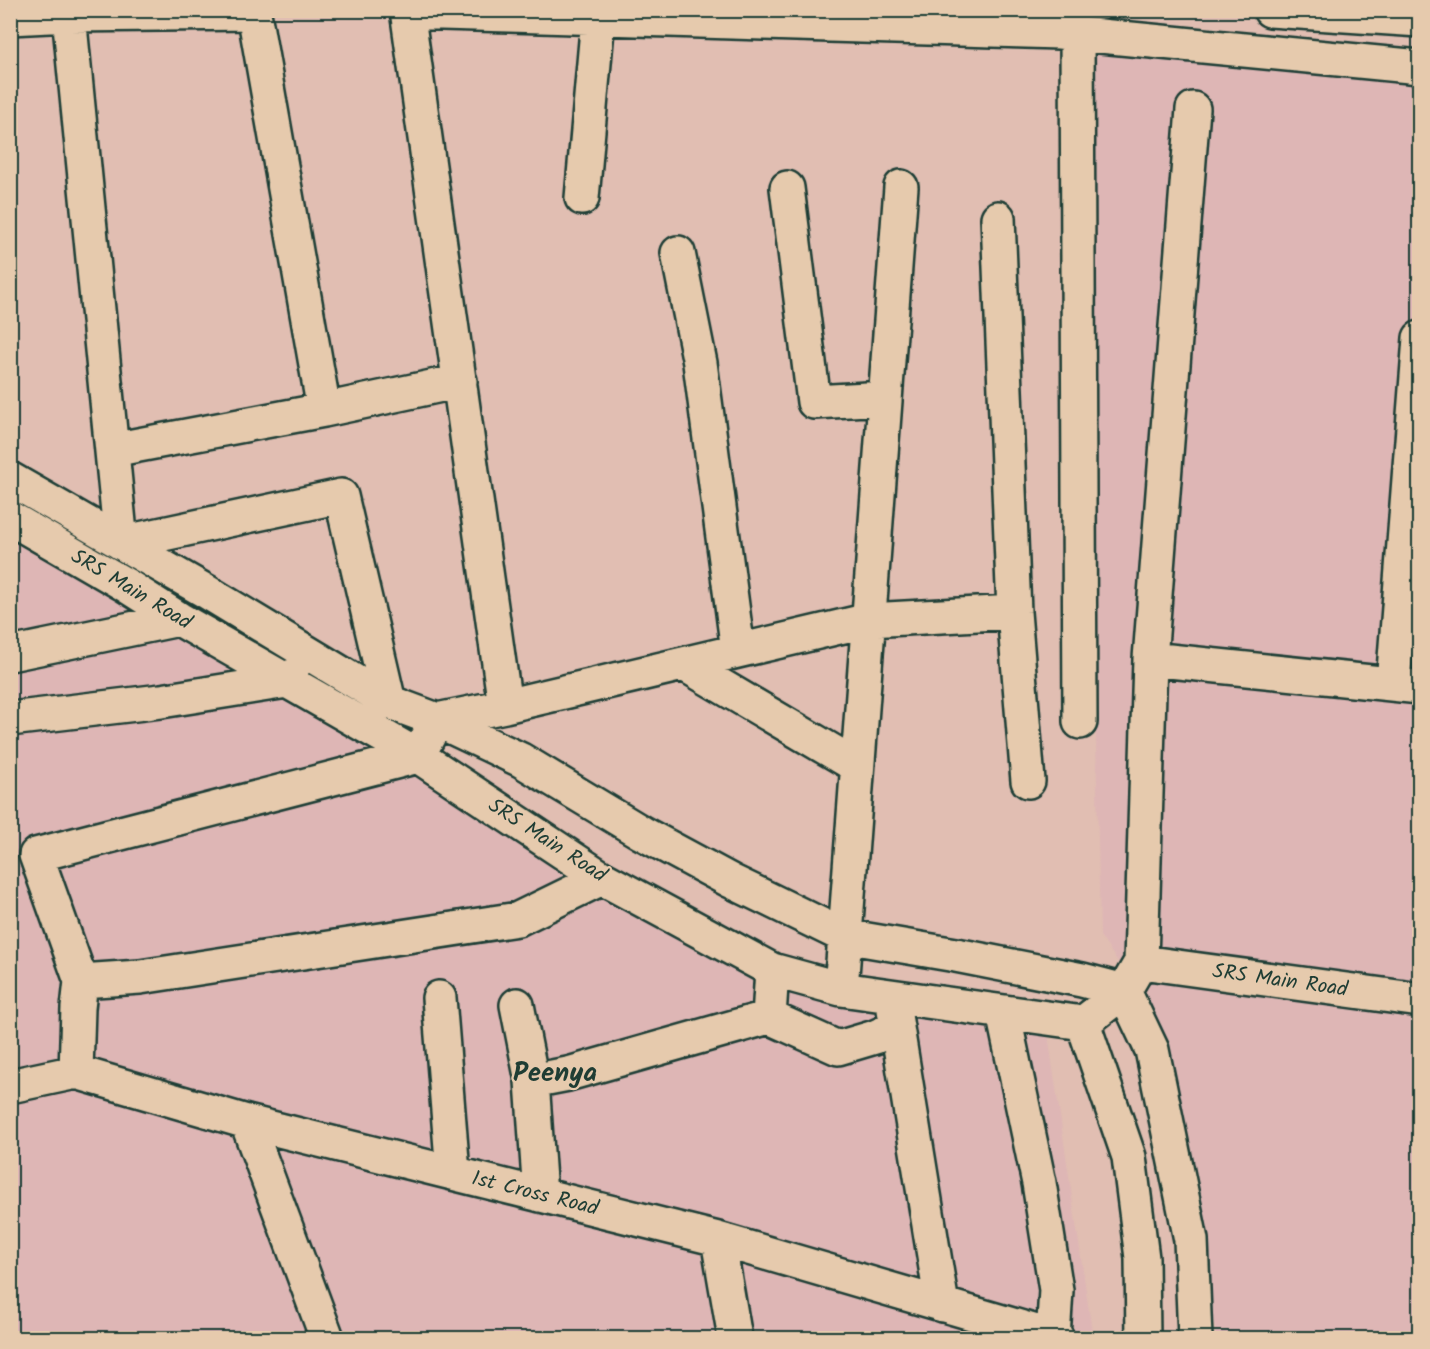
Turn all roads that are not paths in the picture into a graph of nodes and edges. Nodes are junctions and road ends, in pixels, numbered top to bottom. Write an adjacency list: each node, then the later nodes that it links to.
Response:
1 (1270, 10): 4 (street)
2 (408, 11): 6 (street); 16 (street)
3 (69, 15): 5 (street); 18 (street); 19 (street)
4 (1409, 17)
5 (10, 18)
6 (598, 18): 7 (street); 12 (street)
7 (1066, 25): 8 (street); 37 (street)
8 (1419, 68)
9 (1192, 109): 29 (street)
10 (901, 187): 17 (street)
11 (787, 188): 17 (street)
12 (582, 198)
13 (998, 218): 23 (street)
14 (678, 253): 26 (street)
15 (1419, 338): 32 (street)
16 (460, 381): 18 (street); 34 (street)
17 (885, 398): 25 (street)
18 (324, 410): 19 (street)
19 (112, 450): 22 (street)
20 (10, 479): 22 (street)
21 (10, 518): 24 (street, SRS Main Road)
22 (121, 543): 28 (street); 33 (street)
23 (1014, 612): 25 (street); 40 (street)
24 (179, 620): 27 (street); 31 (street, SRS Main Road)
25 (868, 620): 26 (street); 39 (street)
26 (738, 651): 30 (street)
27 (10, 654)
28 (313, 656): 31 (street); 33 (street)
29 (1150, 659): 32 (street); 43 (street)
30 (684, 664): 34 (street); 39 (street)
31 (287, 681): 35 (street); 38 (street, SRS Main Road)
32 (1406, 686)
33 (389, 702): 36 (street)
34 (505, 706): 36 (street)
35 (10, 719)
36 (437, 720): 38 (street); 42 (street)
37 (1080, 722)
38 (418, 756): 41 (street, SRS Main Road); 45 (street)
39 (857, 766): 42 (street)
40 (1028, 781)
41 (602, 878): 44 (street, SRS Main Road); 45 (street)
42 (844, 936): 46 (street); 47 (street)
43 (1141, 962): 47 (street); 49 (street, SRS Main Road)
44 (772, 970): 46 (street, SRS Main Road); 53 (street)
45 (81, 981): 55 (street)
46 (841, 989): 51 (street, SRS Main Road)
47 (1124, 991): 54 (street); 67 (street)
48 (439, 998): 59 (street)
49 (1419, 1000)
50 (517, 1005): 56 (street)
51 (895, 1012): 52 (street, SRS Main Road); 53 (street); 62 (street)
52 (1004, 1012): 54 (street, SRS Main Road); 65 (street)
53 (769, 1017): 56 (street)
54 (1083, 1023): 66 (street)
55 (76, 1072): 57 (street, 1st Cross Road); 58 (street, 1st Cross Road)
56 (532, 1081): 60 (street)
57 (10, 1086)
58 (247, 1122): 59 (street, 1st Cross Road); 63 (street)
59 (453, 1173): 60 (street, 1st Cross Road)
60 (540, 1195): 61 (street, 1st Cross Road)
61 (718, 1239): 62 (street, 1st Cross Road); 64 (street)
62 (942, 1305): 65 (street, 1st Cross Road)
63 (327, 1338)
64 (735, 1338)
65 (1055, 1338)
66 (1143, 1338)
67 (1194, 1338)

